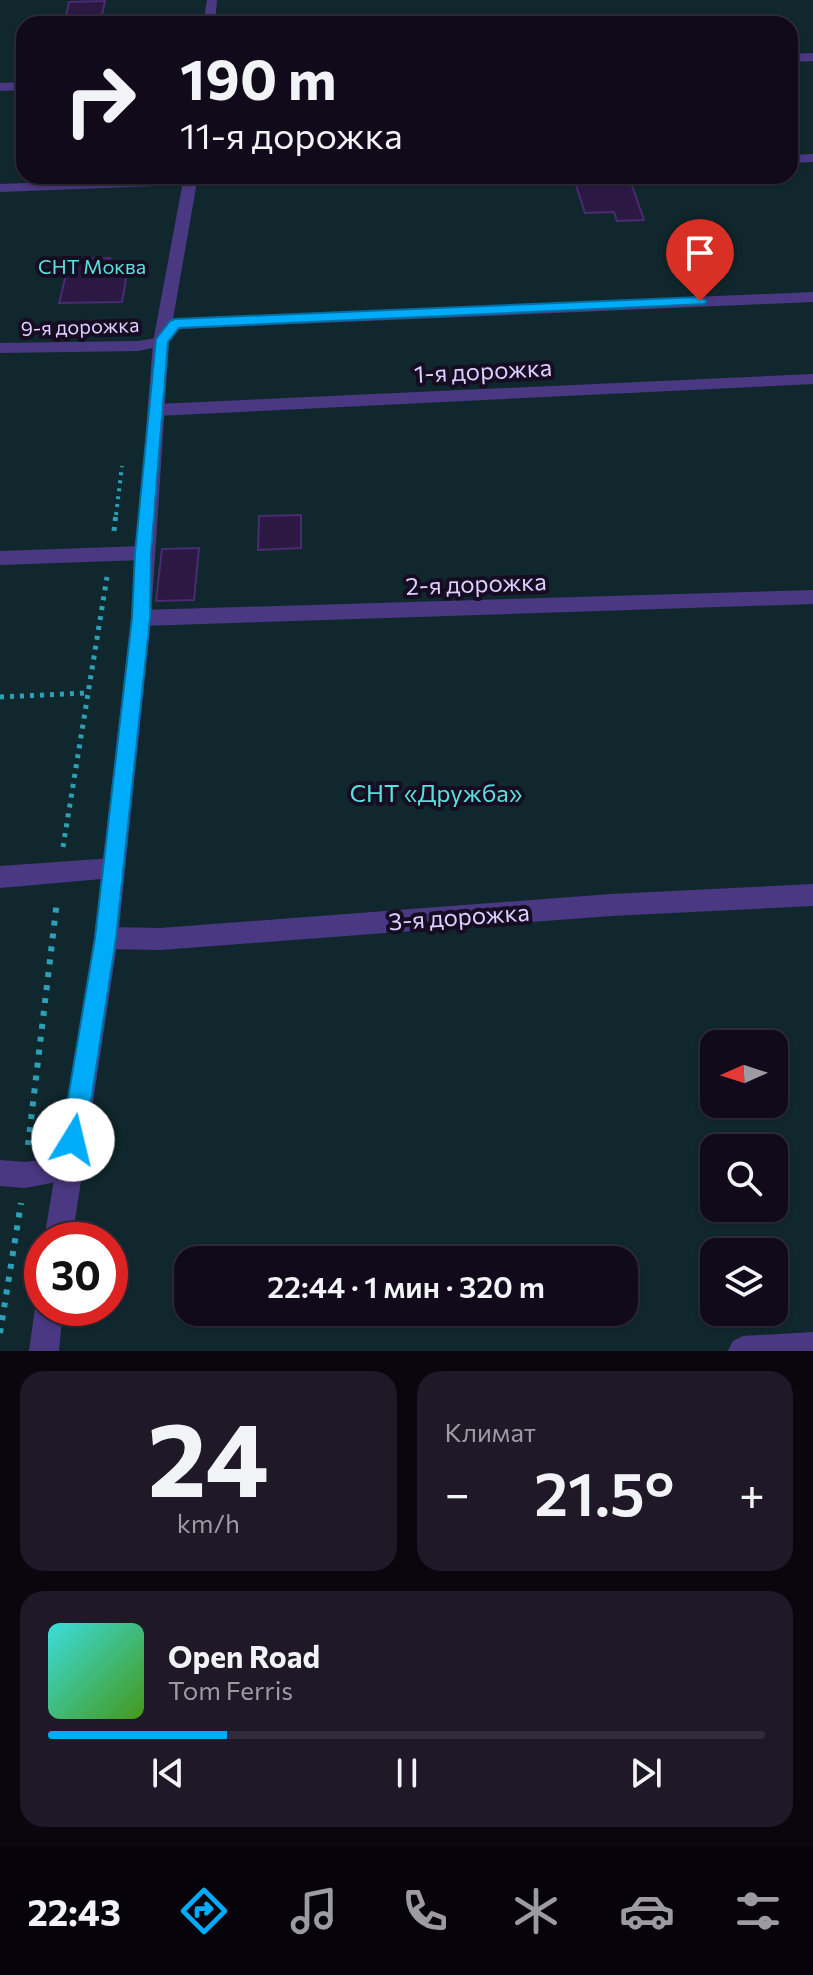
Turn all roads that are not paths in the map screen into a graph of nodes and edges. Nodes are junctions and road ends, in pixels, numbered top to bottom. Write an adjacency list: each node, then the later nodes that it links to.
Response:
1 (85, 184): 3 (street)
2 (190, 184): 5 (street)
3 (0, 188)
4 (813, 297): 5 (street)
5 (161, 342): 6 (street, 9-я дорожка); 8 (street)
6 (0, 348)
7 (813, 379): 8 (street, 1-я дорожка)
8 (156, 410): 9 (street)
9 (143, 553): 10 (street); 12 (street)
10 (0, 558)
11 (813, 597): 12 (street, 2-я дорожка)
12 (141, 618): 13 (street)
13 (113, 868): 14 (street); 16 (street)
14 (0, 877)
15 (813, 895): 16 (street, 3-я дорожка)
16 (106, 938): 17 (street)
17 (68, 1169): 18 (street); 19 (street)
18 (12, 1174)
19 (61, 1222)
20 (47, 1326): 22 (street)
21 (813, 1346): 23 (street)
22 (44, 1351)
23 (743, 1351)

